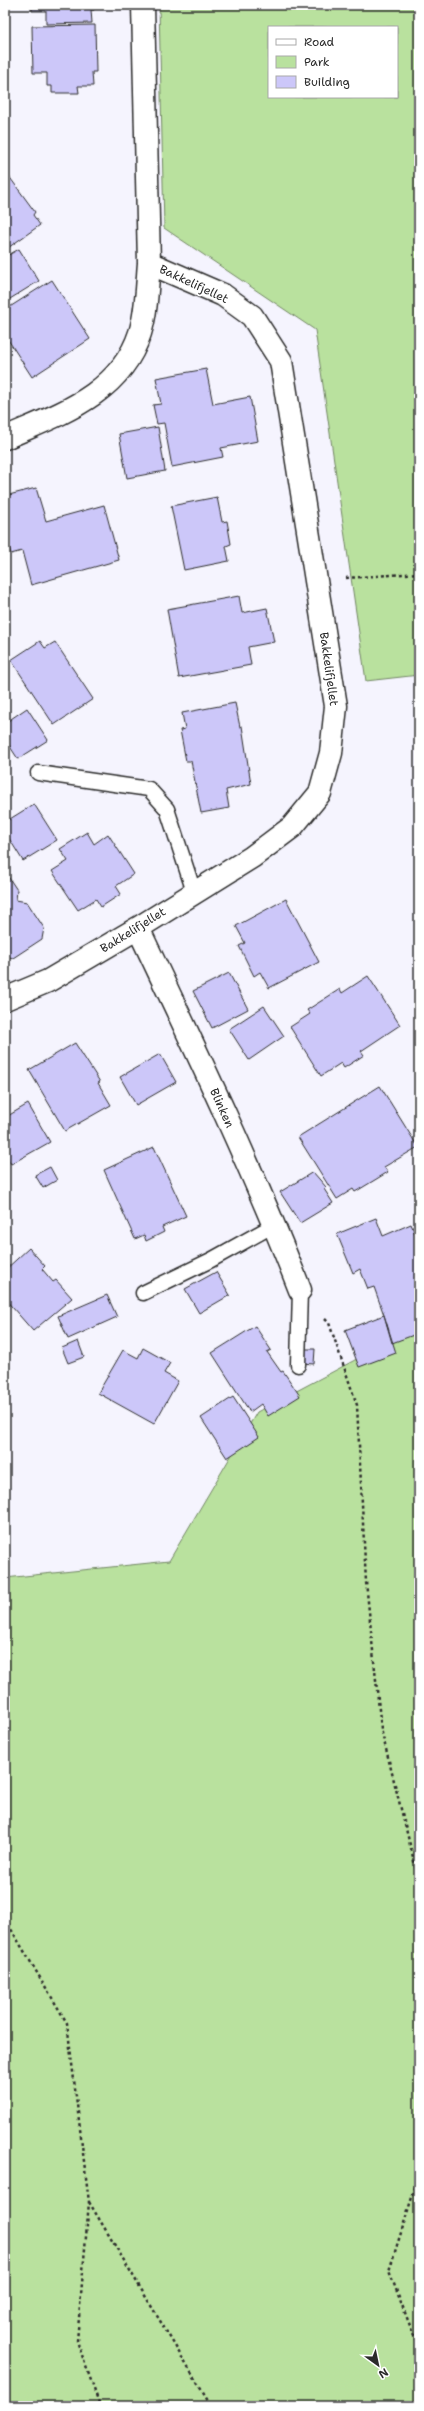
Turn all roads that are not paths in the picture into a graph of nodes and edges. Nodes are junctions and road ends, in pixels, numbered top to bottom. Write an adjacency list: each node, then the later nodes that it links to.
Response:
1 (143, 5): 2 (street, Bakkelifjellet)
2 (149, 263): 3 (street, Bakkelifjellet); 5 (street, Bakkelifjellet)
3 (5, 438)
4 (38, 773): 5 (lane)
5 (194, 892): 6 (street, Bakkelifjellet)
6 (138, 928): 7 (street, Bakkelifjellet); 8 (street, Blinken)
7 (5, 999)
8 (274, 1225): 9 (street, Blinken); 10 (lane)
9 (300, 1290): 11 (lane)
10 (143, 1293)
11 (298, 1365)

